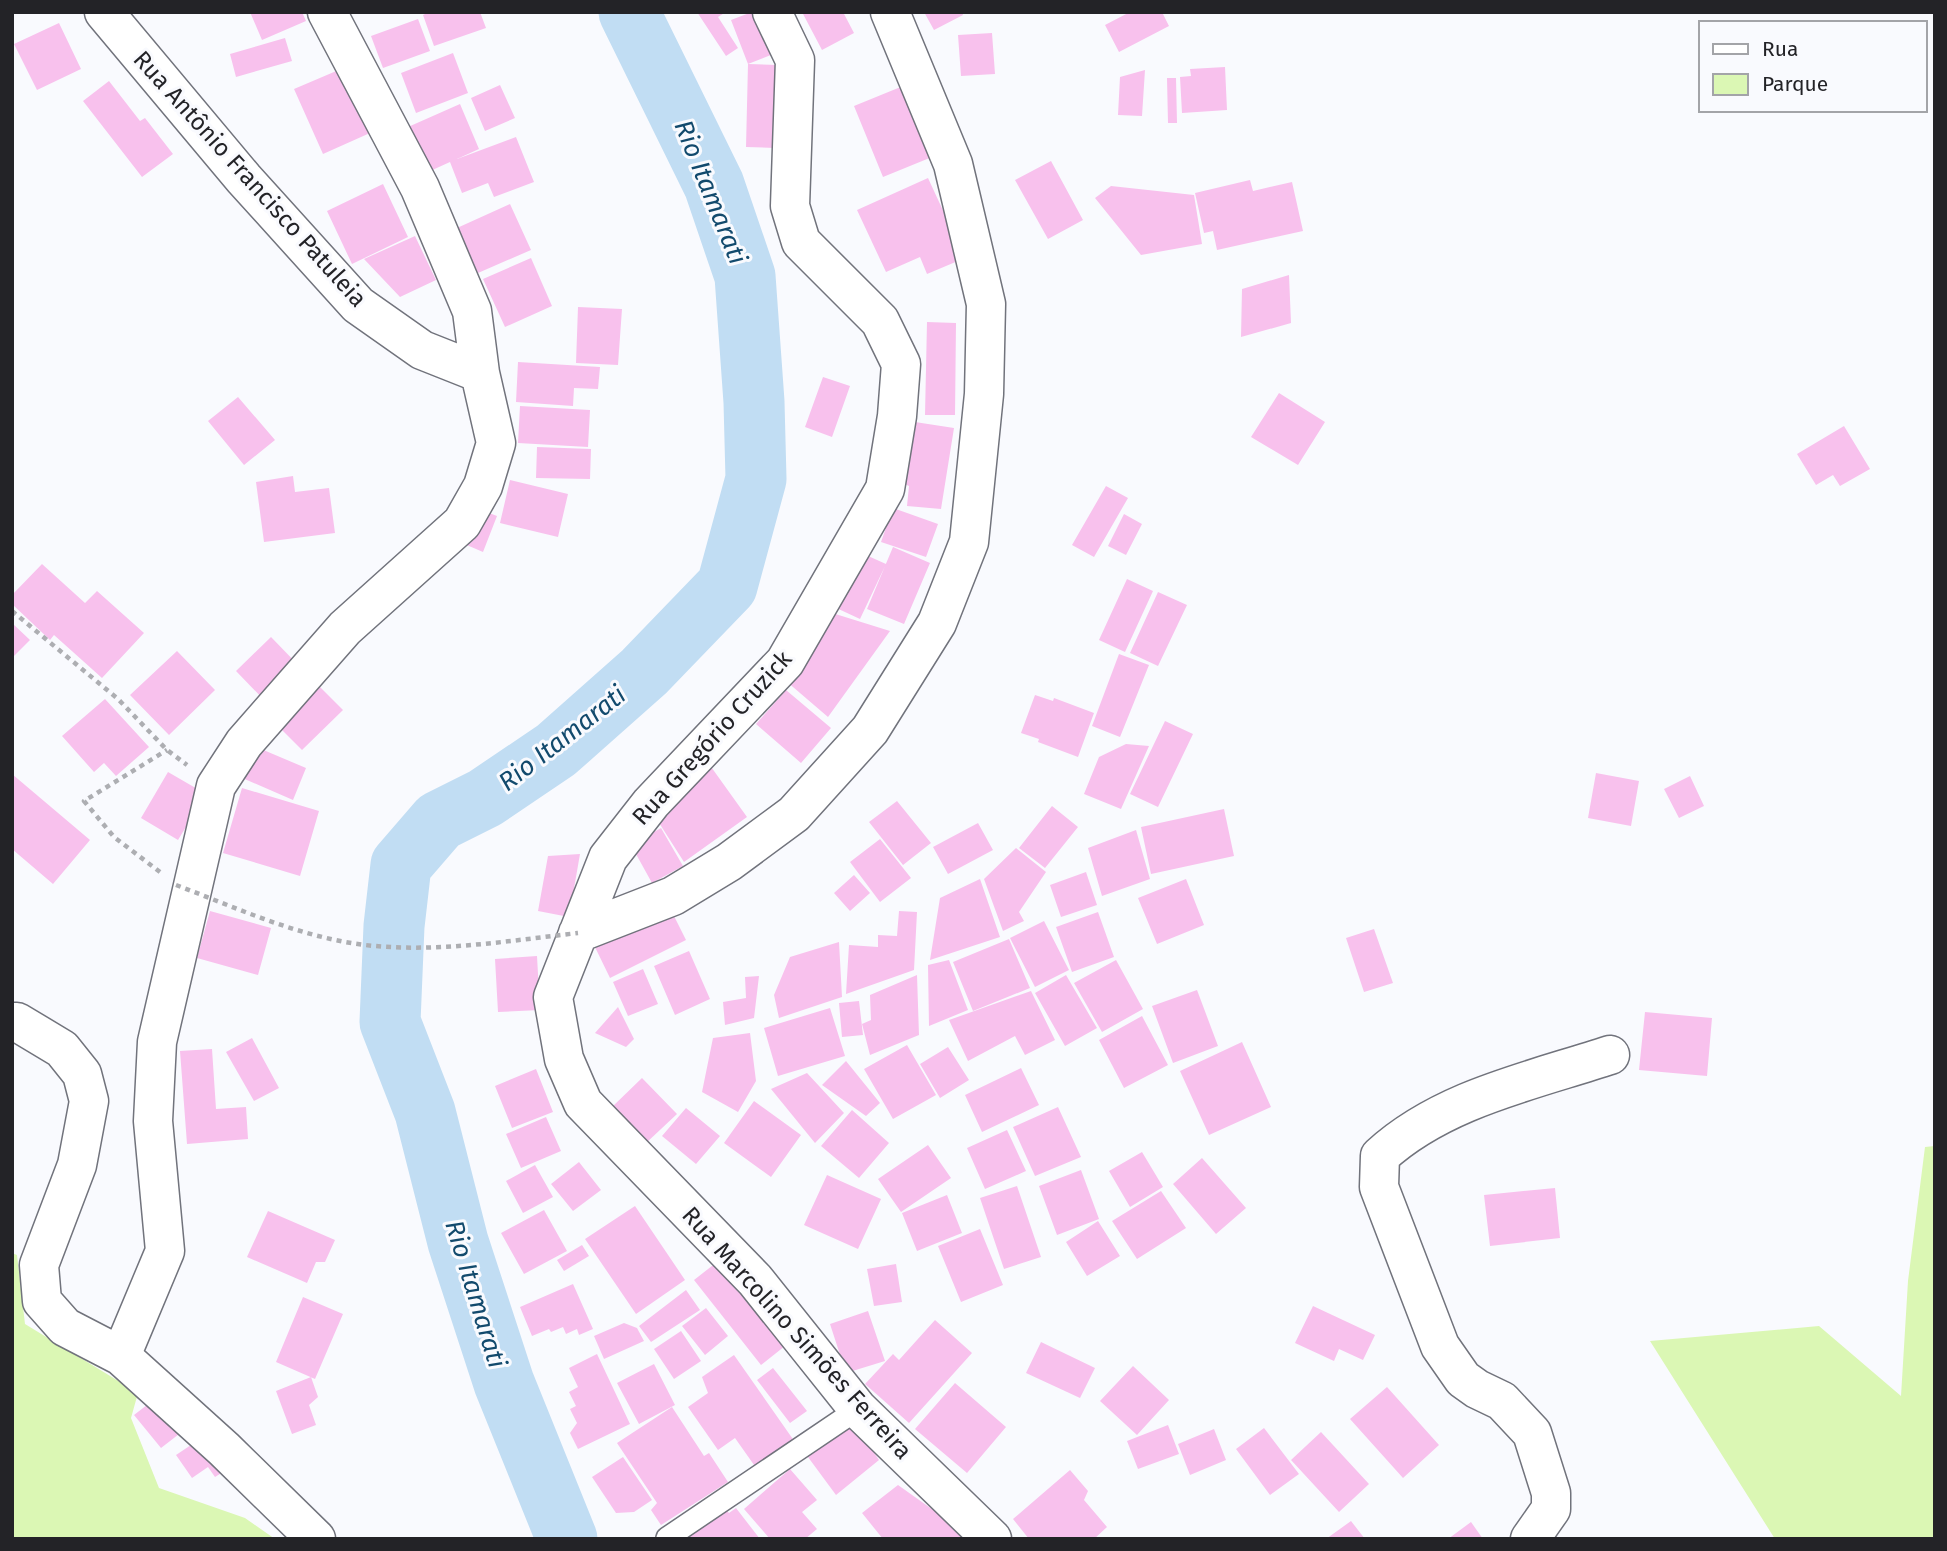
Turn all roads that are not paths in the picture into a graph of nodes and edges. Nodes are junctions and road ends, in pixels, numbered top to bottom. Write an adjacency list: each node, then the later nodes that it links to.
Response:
1 (104, 12): 5 (street, Rua Antônio Francisco Patuleia)
2 (327, 12): 5 (street)
3 (772, 12): 6 (street, Rua Gregório Cruzick)
4 (890, 12): 6 (street)
5 (480, 373): 9 (street)
6 (578, 933): 10 (street, Rua Marcolino Simões Ferreira)
7 (12, 1022): 9 (street)
8 (1610, 1055): 14 (street)
9 (121, 1356): 13 (street)
10 (858, 1409): 11 (street, Rua Marcolino Simões Ferreira); 12 (lane)
11 (983, 1536)
12 (667, 1538)
13 (316, 1539)
14 (1531, 1539)

